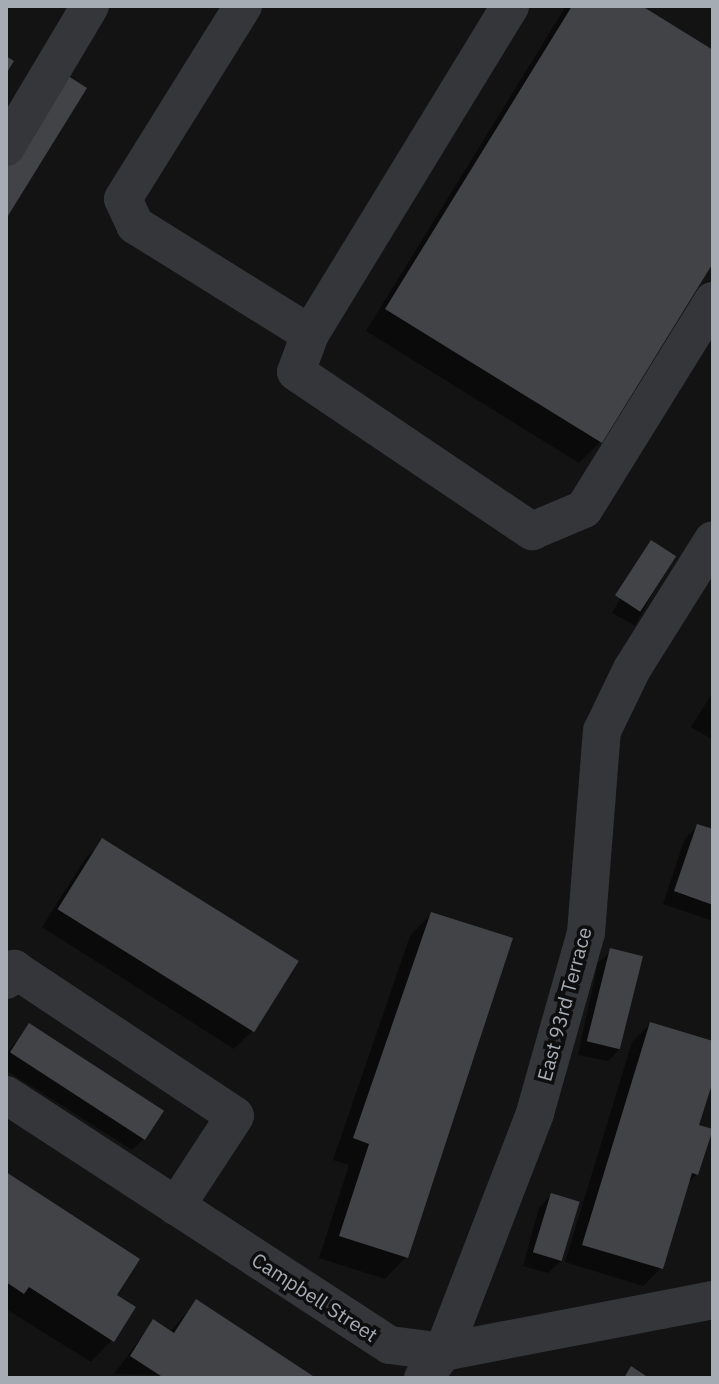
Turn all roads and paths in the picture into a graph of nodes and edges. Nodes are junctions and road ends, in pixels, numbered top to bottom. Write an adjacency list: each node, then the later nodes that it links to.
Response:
1 (90, 6): 4 (street)
2 (243, 6): 6 (street)
3 (510, 6): 6 (street)
4 (6, 147)
5 (713, 301): 6 (street)
6 (310, 334)
7 (713, 540): 12 (street, East 93rd Terrace)
8 (6, 980): 10 (street)
9 (6, 1095): 10 (street, Campbell Street)
10 (176, 1206): 12 (street, Campbell Street)
11 (713, 1300): 12 (street, Campbell Street)
12 (433, 1365)

